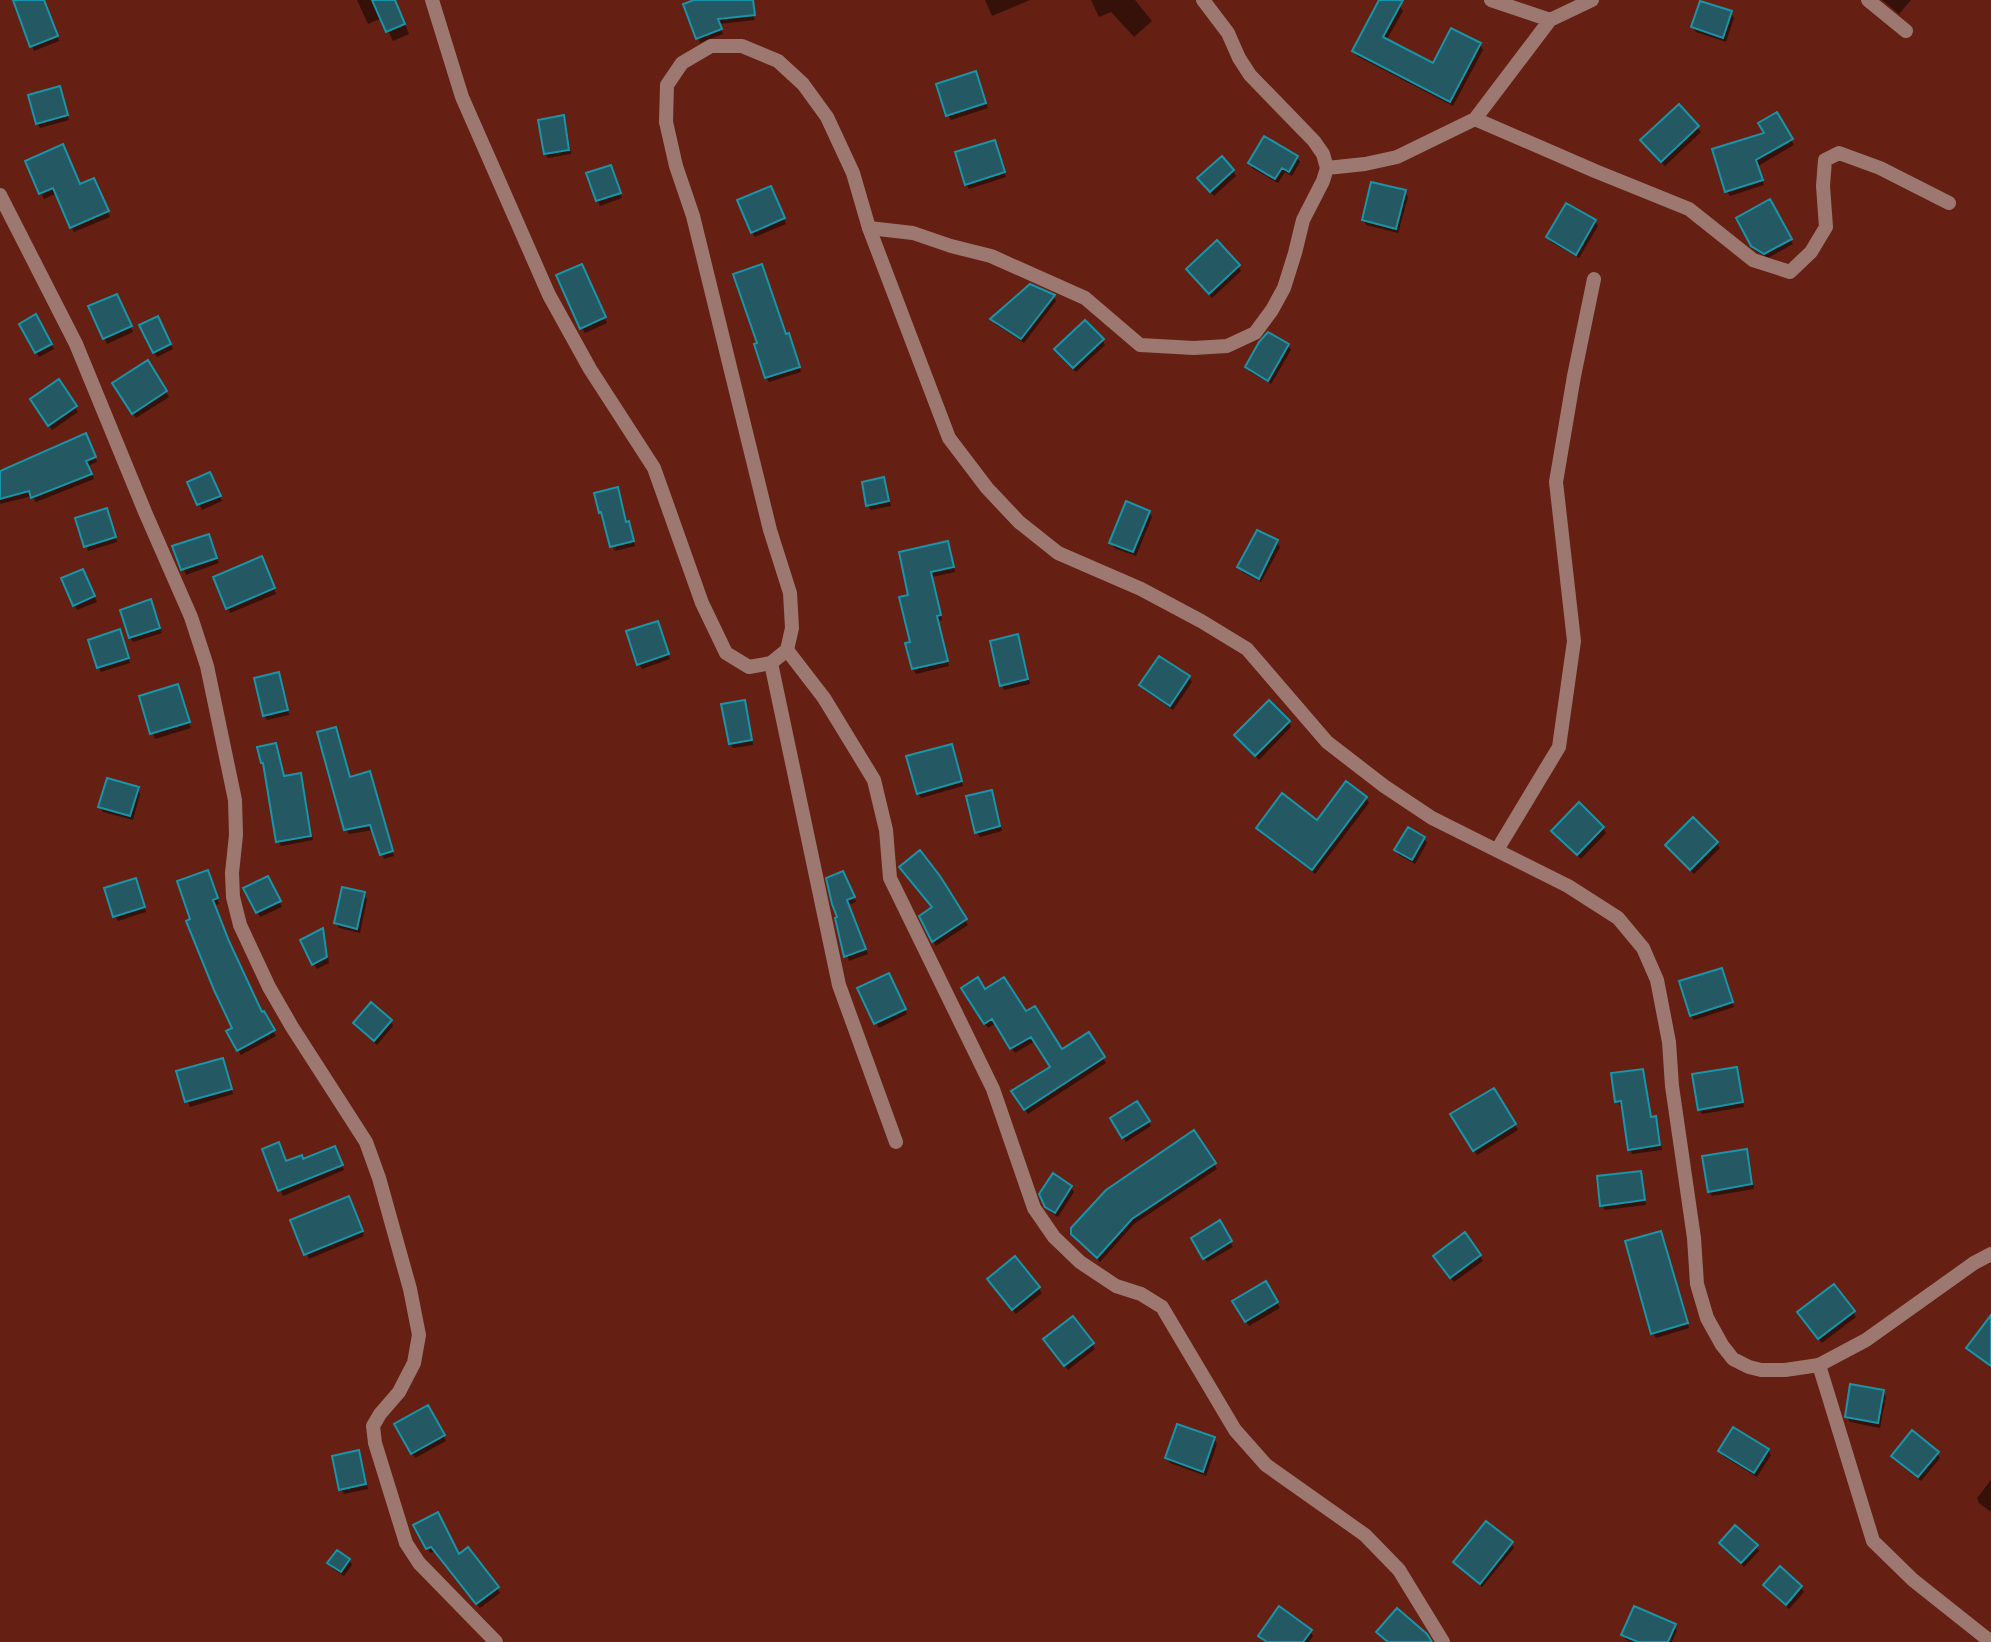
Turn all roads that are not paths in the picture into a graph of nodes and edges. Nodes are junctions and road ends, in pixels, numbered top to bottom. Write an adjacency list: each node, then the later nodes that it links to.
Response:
1 (432, 0): 15 (street)
2 (1203, 0): 9 (street)
3 (1491, 0): 6 (street)
4 (1592, 0): 6 (street)
5 (1868, 0): 7 (street)
6 (1550, 20): 8 (street)
7 (1906, 31)
8 (1475, 119): 9 (street); 11 (street)
9 (1327, 168): 12 (street)
10 (0, 195): 20 (street)
11 (1949, 204)
12 (869, 228): 14 (street); 16 (street)
13 (1594, 279): 16 (street)
14 (787, 650): 15 (street); 21 (street)
15 (771, 663): 17 (street)
16 (1497, 850): 19 (street)
17 (896, 1142)
18 (1991, 1254): 19 (street)
19 (1819, 1365): 22 (street)
20 (496, 1642)
21 (1443, 1642)
22 (1991, 1642)

